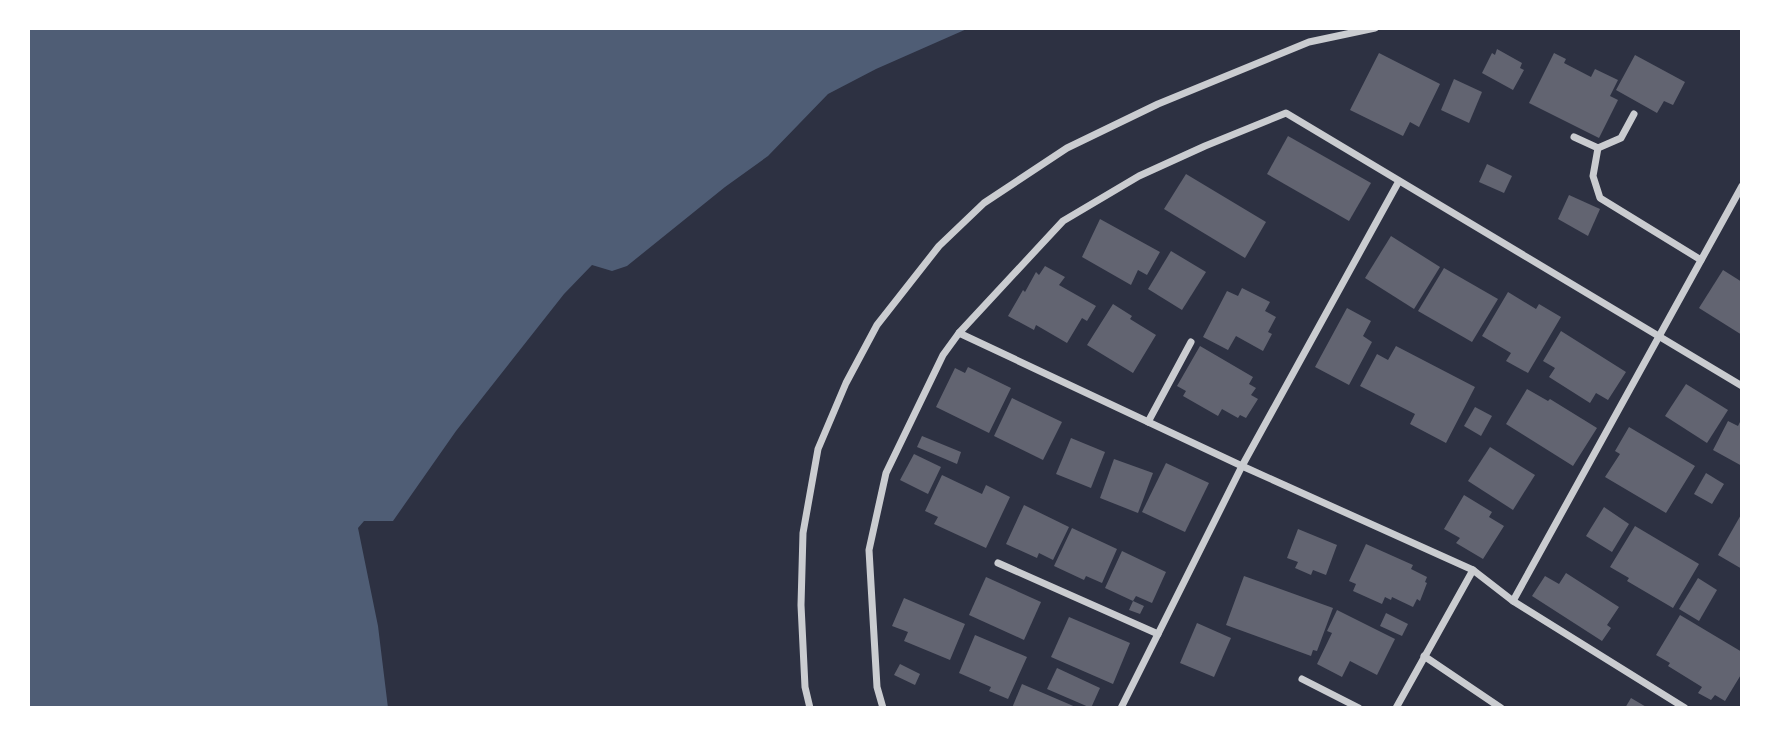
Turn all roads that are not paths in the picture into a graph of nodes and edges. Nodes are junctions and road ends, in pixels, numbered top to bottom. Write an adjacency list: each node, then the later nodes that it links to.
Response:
1 (1375, 28): 20 (street)
2 (1634, 114): 4 (street)
3 (1574, 137): 4 (street)
4 (1598, 148): 7 (street)
5 (1399, 181): 8 (street); 9 (street); 13 (street)
6 (1742, 186): 7 (street)
7 (1701, 260): 9 (street)
8 (959, 333): 12 (street); 21 (street)
9 (1658, 336): 11 (street); 16 (street)
10 (1191, 342): 12 (street)
11 (1742, 386)
12 (1148, 422): 13 (street)
13 (1242, 466): 15 (street); 17 (street)
14 (998, 563): 17 (street)
15 (1473, 570): 16 (street); 18 (street)
16 (1513, 601): 26 (street)
17 (1158, 634): 22 (street)
18 (1424, 656): 24 (street); 25 (street)
19 (1302, 679): 23 (street)
20 (810, 708)
21 (883, 708)
22 (1121, 708)
23 (1359, 708)
24 (1396, 708)
25 (1500, 708)
26 (1685, 708)

